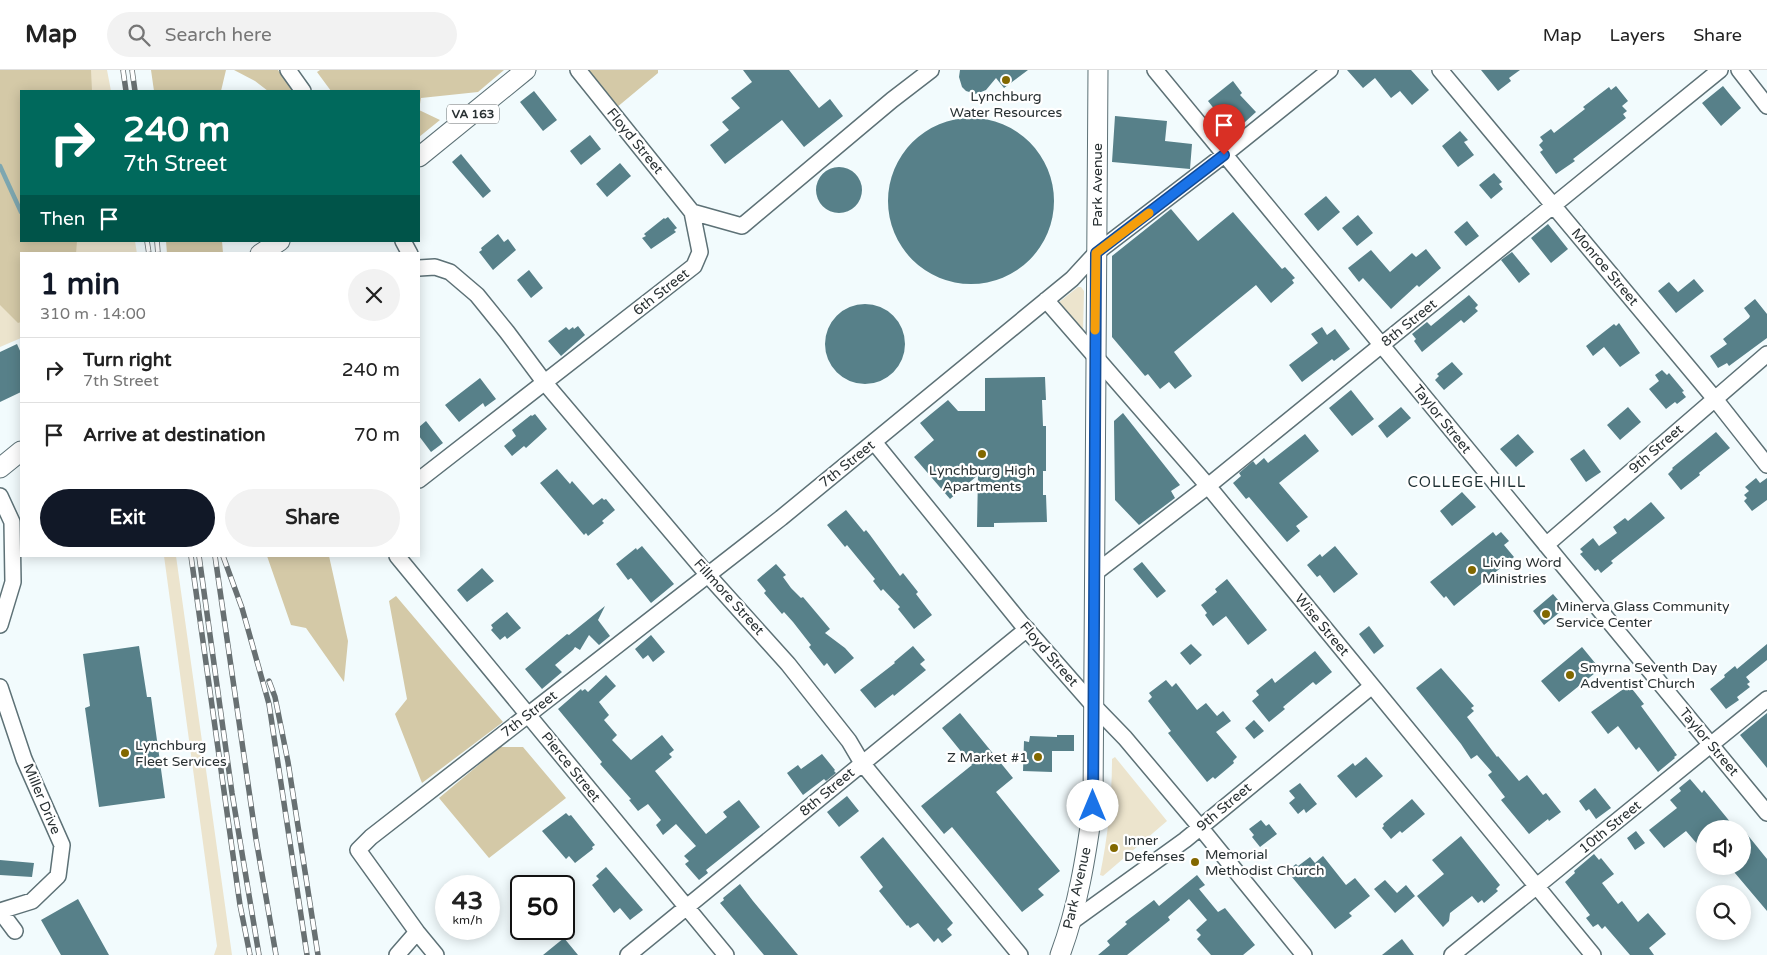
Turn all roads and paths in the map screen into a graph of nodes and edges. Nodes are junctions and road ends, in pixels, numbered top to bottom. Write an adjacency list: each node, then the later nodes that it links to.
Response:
1 (288, 70): 11 (street)
2 (526, 70): 14 (main road, VA 163)
3 (578, 70): 16 (street, Floyd Street)
4 (931, 70): 16 (street)
5 (1098, 70): 19 (main road, Park Avenue)
6 (1155, 70): 13 (street, Taylor Street)
7 (1330, 70): 13 (street, 7th Street)
8 (1440, 70): 15 (street, Monroe Street)
9 (1720, 70): 15 (street, 8th Street)
10 (1739, 70): 12 (street)
11 (302, 90)
12 (1767, 106)
13 (1224, 155): 19 (street, 7th Street); 22 (street, Taylor Street)
14 (420, 156)
15 (1553, 205): 22 (street, 8th Street); 26 (street, Monroe Street)
16 (692, 212): 25 (street, 6th Street)
17 (278, 242): 18 (main road)
18 (263, 252)
19 (1096, 253): 21 (street, 7th Street); 24 (main road, Park Avenue)
20 (420, 268): 25 (street, Fillmore Street)
21 (1046, 300): 24 (street, Wise Street); 27 (street, 7th Street)
22 (1382, 345): 32 (street, 8th Street); 34 (street, Taylor Street)
23 (1767, 354): 26 (street, 9th Street)
24 (1095, 356): 32 (street, Wise Street); 36 (main road, Park Avenue)
25 (545, 383): 31 (street, 6th Street); 37 (street, Fillmore Street)
26 (1715, 399): 29 (street, Monroe Street); 34 (street, 9th Street)
27 (874, 442): 37 (street, 7th Street); 39 (street, Floyd Street)
28 (20, 452): 30 (main road)
29 (1767, 465)
30 (0, 468)
31 (420, 479)
32 (1208, 486): 36 (street, 8th Street); 40 (street, Wise Street)
33 (0, 496): 38 (street)
34 (1546, 546): 45 (street, Taylor Street)
35 (398, 557): 44 (street, Pierce Street)
36 (1095, 573): 43 (main road, Park Avenue)
37 (707, 574): 44 (street, 7th Street); 46 (street, Fillmore Street)
38 (0, 625)
39 (1027, 629): 43 (street, Floyd Street); 46 (street, 8th Street)
40 (1372, 686): 48 (street, 9th Street); 49 (street, Wise Street)
41 (0, 687): 51 (street, Miller Drive)
42 (1767, 699): 45 (street, 10th Street)
43 (1093, 704): 48 (street, Floyd Street); 52 (main road, Park Avenue)
44 (528, 715): 50 (street, Pierce Street); 54 (street, 7th Street)
45 (1711, 744): 47 (street, Taylor Street); 49 (street, 10th Street)
46 (862, 763): 50 (street, 8th Street); 59 (street, Fillmore Street)
47 (1767, 813)
48 (1200, 826): 52 (street, 9th Street); 61 (street, Floyd Street)
49 (1536, 887): 62 (street, 10th Street); 63 (street, Wise Street)
50 (686, 907): 57 (street, 8th Street); 58 (street, Pierce Street)
51 (0, 911): 53 (street)
52 (1070, 924): 60 (main road, Park Avenue)
53 (15, 931)
54 (417, 932): 55 (street); 56 (street)
55 (397, 955)
56 (436, 955)
57 (628, 955)
58 (726, 955)
59 (1020, 955)
60 (1060, 955)
61 (1304, 955)
62 (1452, 955)
63 (1593, 955)

